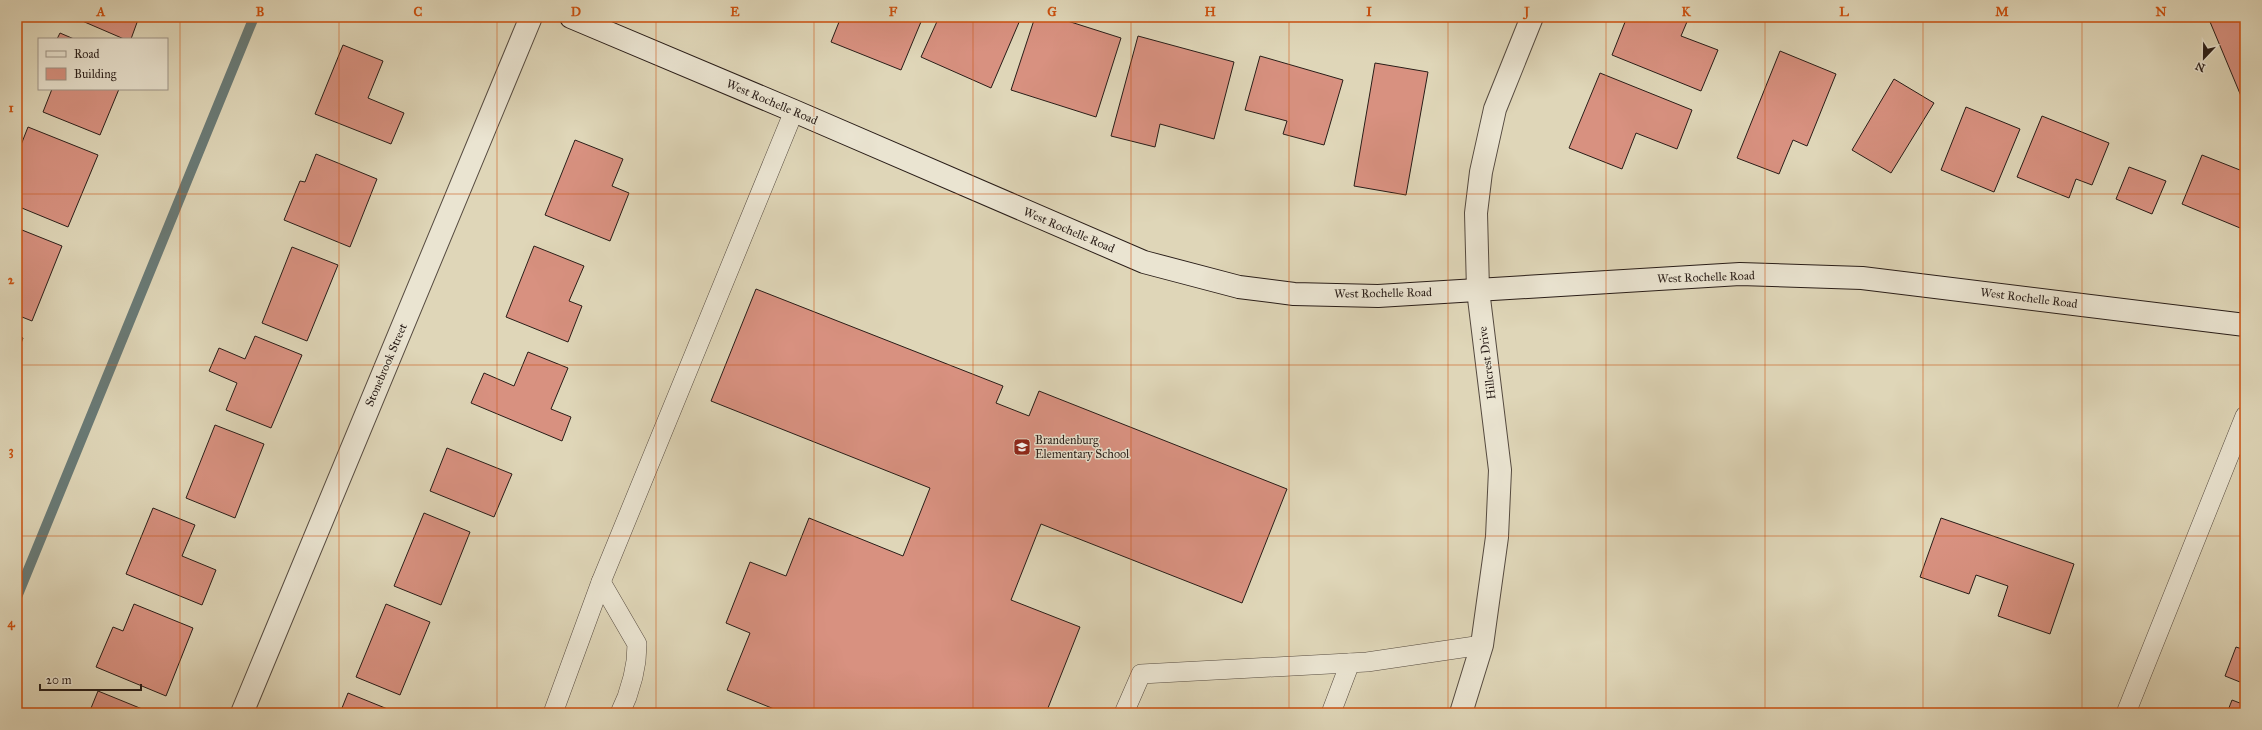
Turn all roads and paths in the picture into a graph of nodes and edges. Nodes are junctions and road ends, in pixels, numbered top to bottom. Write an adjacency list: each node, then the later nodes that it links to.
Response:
1 (531, 17): 11 (main road, Stonebrook Street)
2 (571, 17): 4 (main road, West Rochelle Road)
3 (1532, 17): 5 (main road, Hillcrest Drive)
4 (794, 111): 5 (main road, West Rochelle Road); 8 (lane)
5 (1478, 290): 6 (main road, West Rochelle Road); 9 (main road, Hillcrest Drive)
6 (2245, 325)
7 (2245, 416): 17 (lane)
8 (601, 582): 12 (lane); 13 (lane)
9 (1482, 645): 10 (lane); 16 (main road, Hillcrest Drive)
10 (1350, 663): 14 (lane); 15 (lane)
11 (242, 713)
12 (553, 713)
13 (620, 713)
14 (1124, 713)
15 (1331, 713)
16 (1461, 713)
17 (2126, 713)

